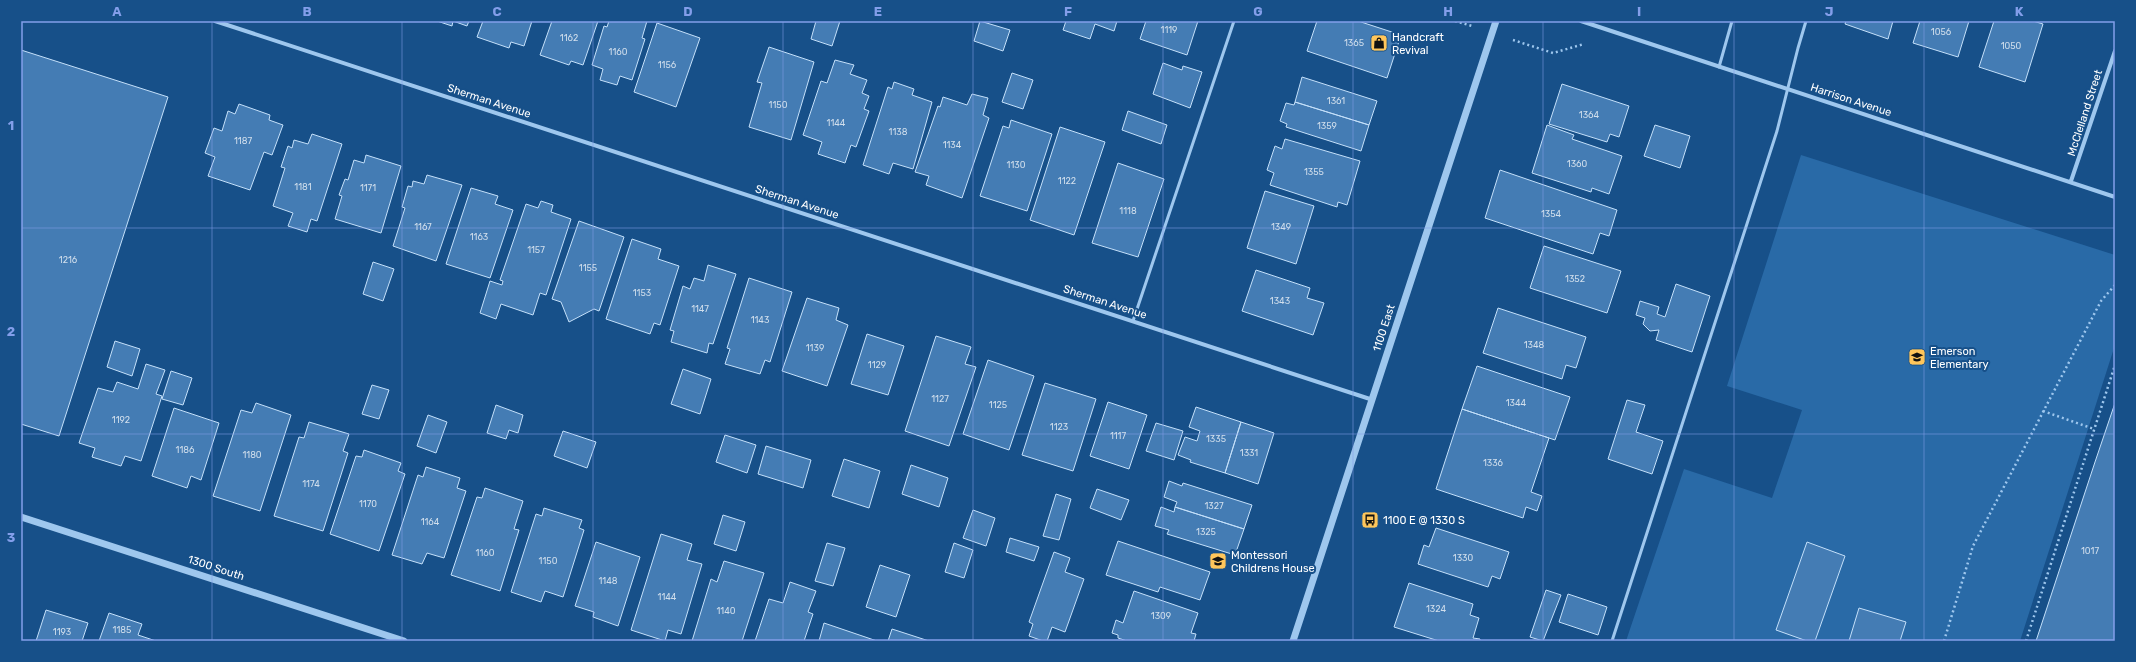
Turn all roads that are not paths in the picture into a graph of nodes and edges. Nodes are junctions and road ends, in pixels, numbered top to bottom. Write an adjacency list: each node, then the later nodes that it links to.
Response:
1 (215, 21): 12 (street, Sherman Avenue)
2 (1234, 21): 12 (lane)
3 (1496, 21): 13 (street, 1100 East)
4 (1581, 21): 8 (street, Harrison Avenue)
5 (1732, 21): 8 (lane)
6 (1806, 21): 9 (lane)
7 (2115, 51): 10 (street, McClelland Street)
8 (1719, 67): 9 (street, Harrison Avenue)
9 (1788, 89): 10 (street, Harrison Avenue); 17 (lane)
10 (2071, 181): 11 (street, Harrison Avenue)
11 (2115, 197)
12 (1133, 321): 13 (street, Sherman Avenue)
13 (1372, 400): 16 (street, 1100 East)
14 (21, 517): 15 (street, 1300 South)
15 (404, 641)
16 (1293, 641)
17 (1612, 641)

